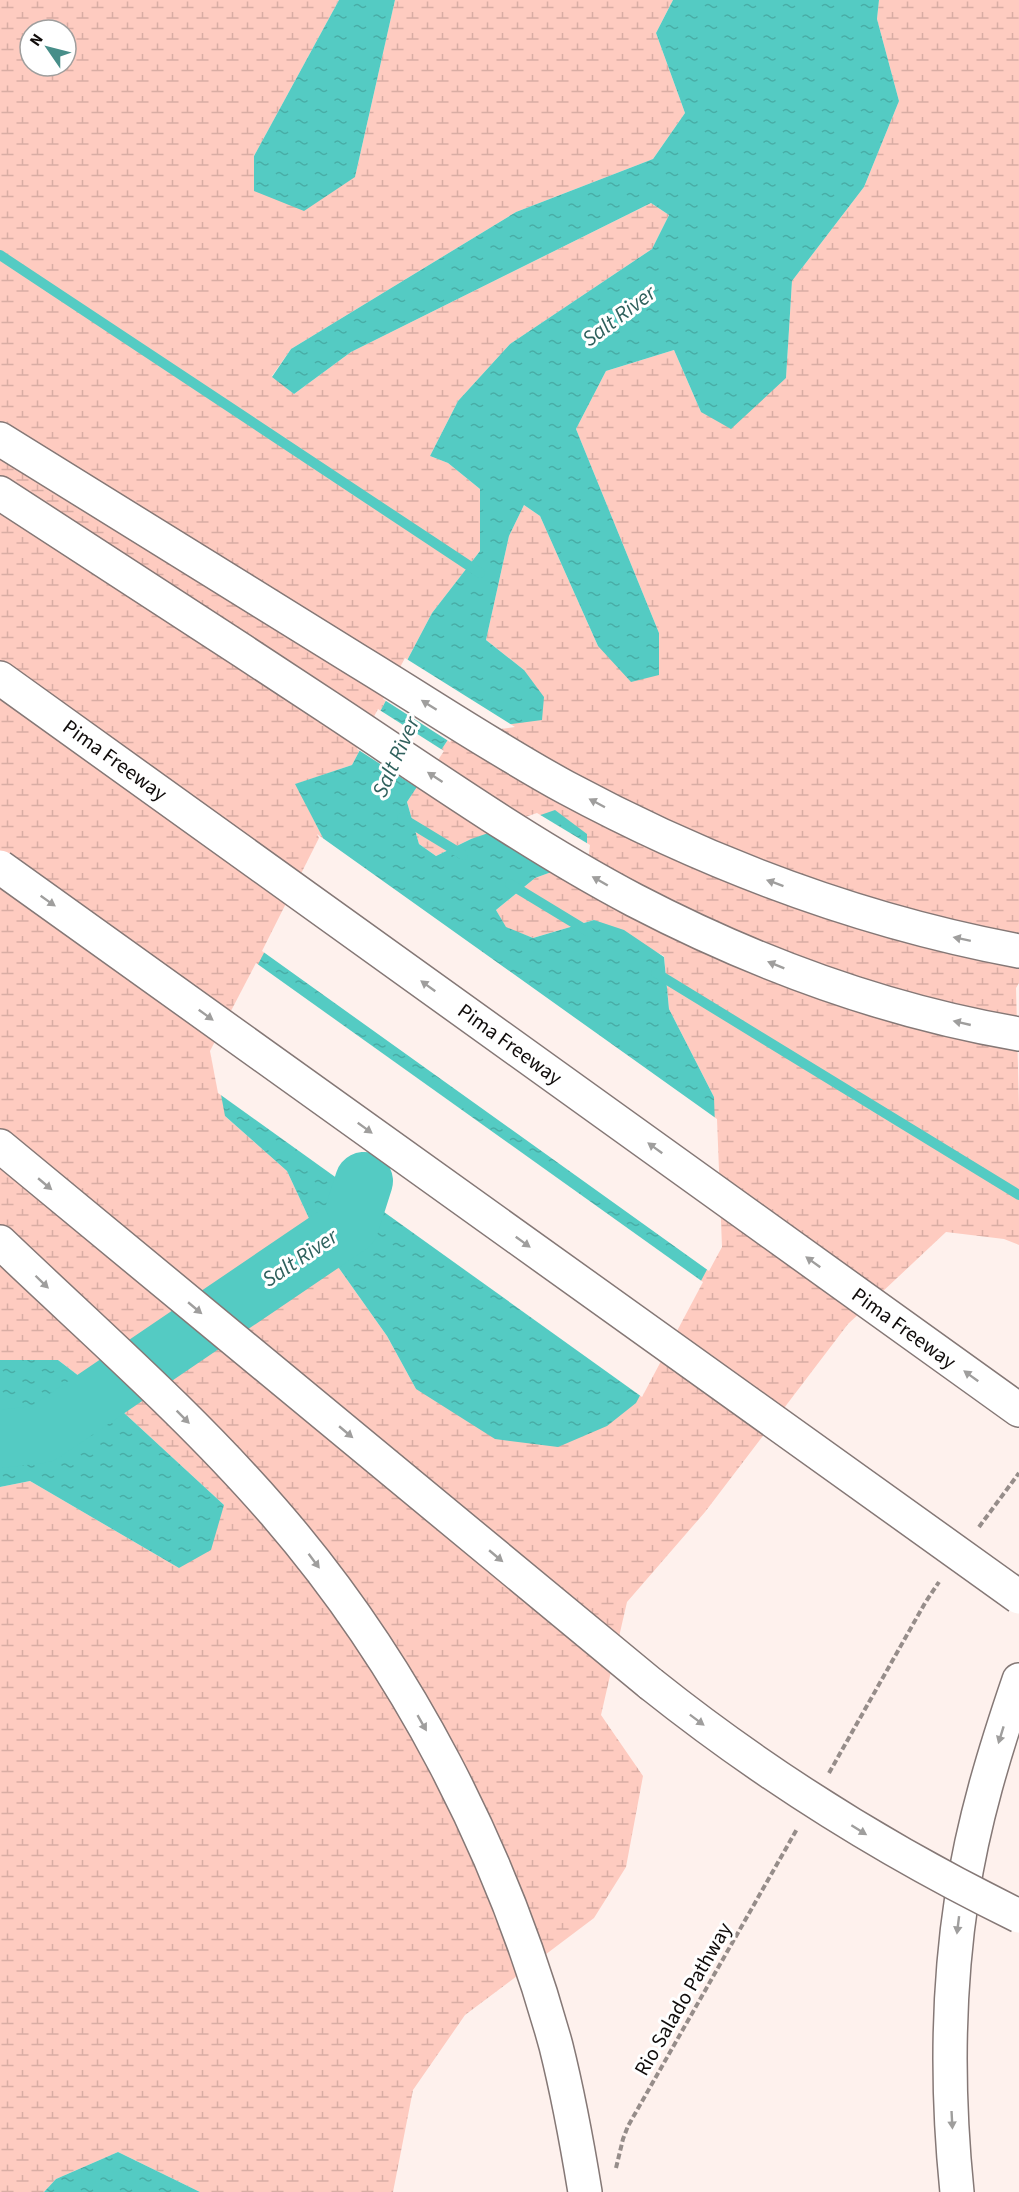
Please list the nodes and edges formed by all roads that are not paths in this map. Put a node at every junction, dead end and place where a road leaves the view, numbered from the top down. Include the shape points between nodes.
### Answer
1 (0, 438) edge
2 (0, 493) edge
3 (0, 678) edge
4 (0, 867) edge
5 (1019, 951) edge
6 (1019, 1034) edge
7 (0, 1146) edge
8 (0, 1242) edge
9 (1019, 1410) edge
10 (1019, 1597) edge
11 (1019, 1680) edge
12 (1019, 1916) edge
13 (585, 2192) edge
14 (957, 2192) edge

5 -> 1 highway via 821,900 714,860 612,812 512,756
6 -> 2 highway via 925,1014 800,975 633,899 482,808
9 -> 3 highway, Pima Freeway
4 -> 10 highway, bridge
7 -> 12 highway, bridge via 688,1714 868,1835
8 -> 13 highway via 207,1441 273,1511 341,1596 403,1690 479,1835 522,1941 556,2047
11 -> 14 highway via 980,1807 956,1939 950,2072

